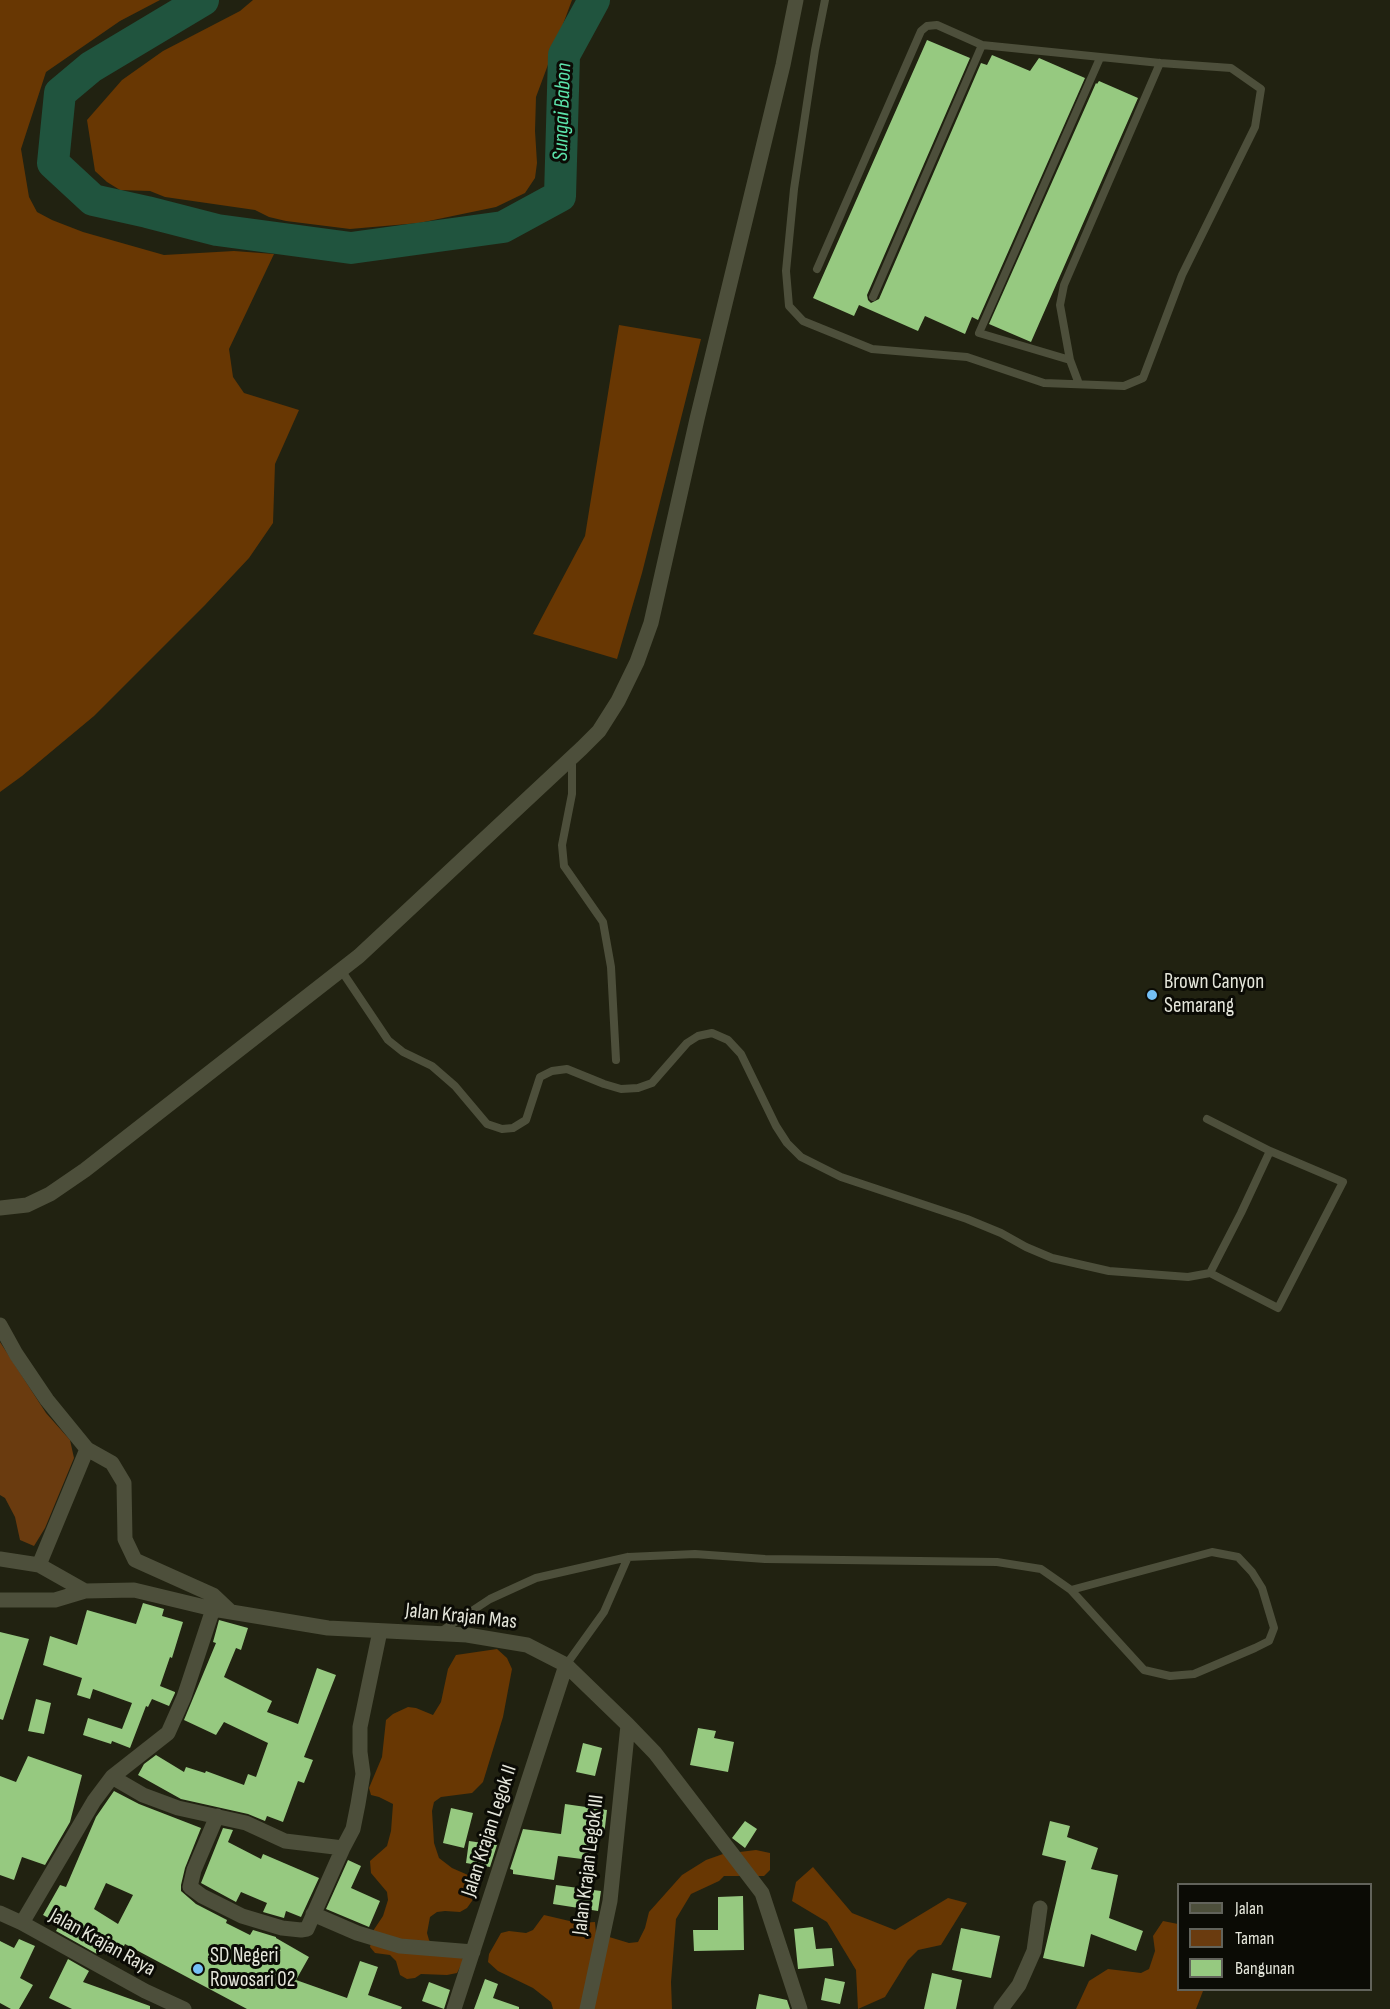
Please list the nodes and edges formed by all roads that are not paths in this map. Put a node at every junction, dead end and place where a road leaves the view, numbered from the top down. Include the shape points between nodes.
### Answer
1 (796, 0) edge
2 (825, 0) edge
3 (982, 45) junction
4 (1100, 57) junction
5 (1160, 63) junction
6 (817, 269) dead end
7 (873, 297) dead end
8 (1070, 360) junction
9 (1079, 384) junction
10 (572, 756) junction
11 (341, 970) junction
12 (616, 1060) dead end
13 (1207, 1119) dead end
14 (1270, 1151) junction
15 (0, 1211) edge
16 (1210, 1273) junction
17 (0, 1324) edge
18 (87, 1449) junction
19 (628, 1557) junction
20 (0, 1559) edge
21 (39, 1565) junction
22 (1071, 1590) junction
23 (85, 1591) junction
24 (0, 1600) edge
25 (213, 1609) junction
26 (231, 1611) junction
27 (380, 1630) junction
28 (436, 1634) junction
29 (566, 1665) junction
30 (628, 1725) junction
31 (112, 1777) junction
32 (217, 1816) junction
33 (343, 1848) junction
34 (1040, 1908) dead end
35 (0, 1913) edge
36 (313, 1914) junction
37 (22, 1923) junction
38 (473, 1952) junction
39 (184, 2009) edge
40 (454, 2009) edge
41 (587, 2009) edge
42 (800, 2009) edge
43 (1001, 2009) edge

1 - 10 street via 651,623 618,701 598,731
2 - 9 lane via 794,189 786,272 789,306 803,321 872,349 967,357 1044,383
3 - 4 lane
3 - 6 lane via 937,25 921,31
3 - 7 lane
4 - 5 lane
4 - 8 lane via 979,333
5 - 8 lane via 1064,285 1060,305
5 - 9 lane via 1231,68 1261,89 1255,127 1182,275 1143,378 1124,386
8 - 9 lane
10 - 11 street
10 - 12 lane via 572,794 562,845 564,866 603,922 611,967
11 - 15 street via 85,1170 42,1198
11 - 16 lane via 388,1040 432,1066 487,1124 513,1128 526,1120 540,1077 552,1071 567,1069 621,1089 638,1088 652,1083 687,1043 712,1033 728,1040 741,1054 787,1143 822,1170 968,1219 1052,1258 1139,1274
13 - 14 lane
14 - 16 lane
14 - 16 lane via 1343,1182 1278,1308
17 - 18 street via 47,1400
18 - 21 street
18 - 26 street via 112,1463 124,1483 125,1539 135,1560 213,1595
19 - 22 lane via 695,1554 765,1559 997,1562 1041,1569
19 - 28 lane via 537,1578 490,1599
19 - 29 lane via 604,1612
20 - 21 street
21 - 23 street
22 - 22 lane via 1212,1552 1238,1557 1252,1572 1262,1588 1274,1628 1269,1641 1255,1648 1194,1674 1170,1676 1144,1670
23 - 24 street, Jalan Krajan Mas via 55,1600
23 - 25 street, Jalan Krajan Mas via 134,1590
25 - 26 street, Jalan Krajan Mas
25 - 31 street via 168,1733
26 - 27 street, Jalan Krajan Mas via 328,1628
27 - 28 street, Jalan Krajan Mas
27 - 33 street via 360,1727 363,1774 358,1804 353,1829
28 - 29 street, Jalan Krajan Mas via 527,1645
29 - 30 street, Jalan Krajan Mas
29 - 38 street, Jalan Krajan Legok II
30 - 41 street, Jalan Krajan Legok III via 610,1901
30 - 42 street, Jalan Krajan Mas via 655,1754 762,1893
31 - 32 street via 142,1795
31 - 37 street
32 - 33 street via 246,1823 285,1841
32 - 36 street via 194,1870 192,1889 242,1916 282,1928 307,1929
33 - 36 street
34 - 43 street via 1034,1951 1019,1985
35 - 37 street, Jalan Krajan Raya
36 - 38 street via 400,1946
37 - 39 street, Jalan Krajan Raya
38 - 40 street, Jalan Krajan Legok II

